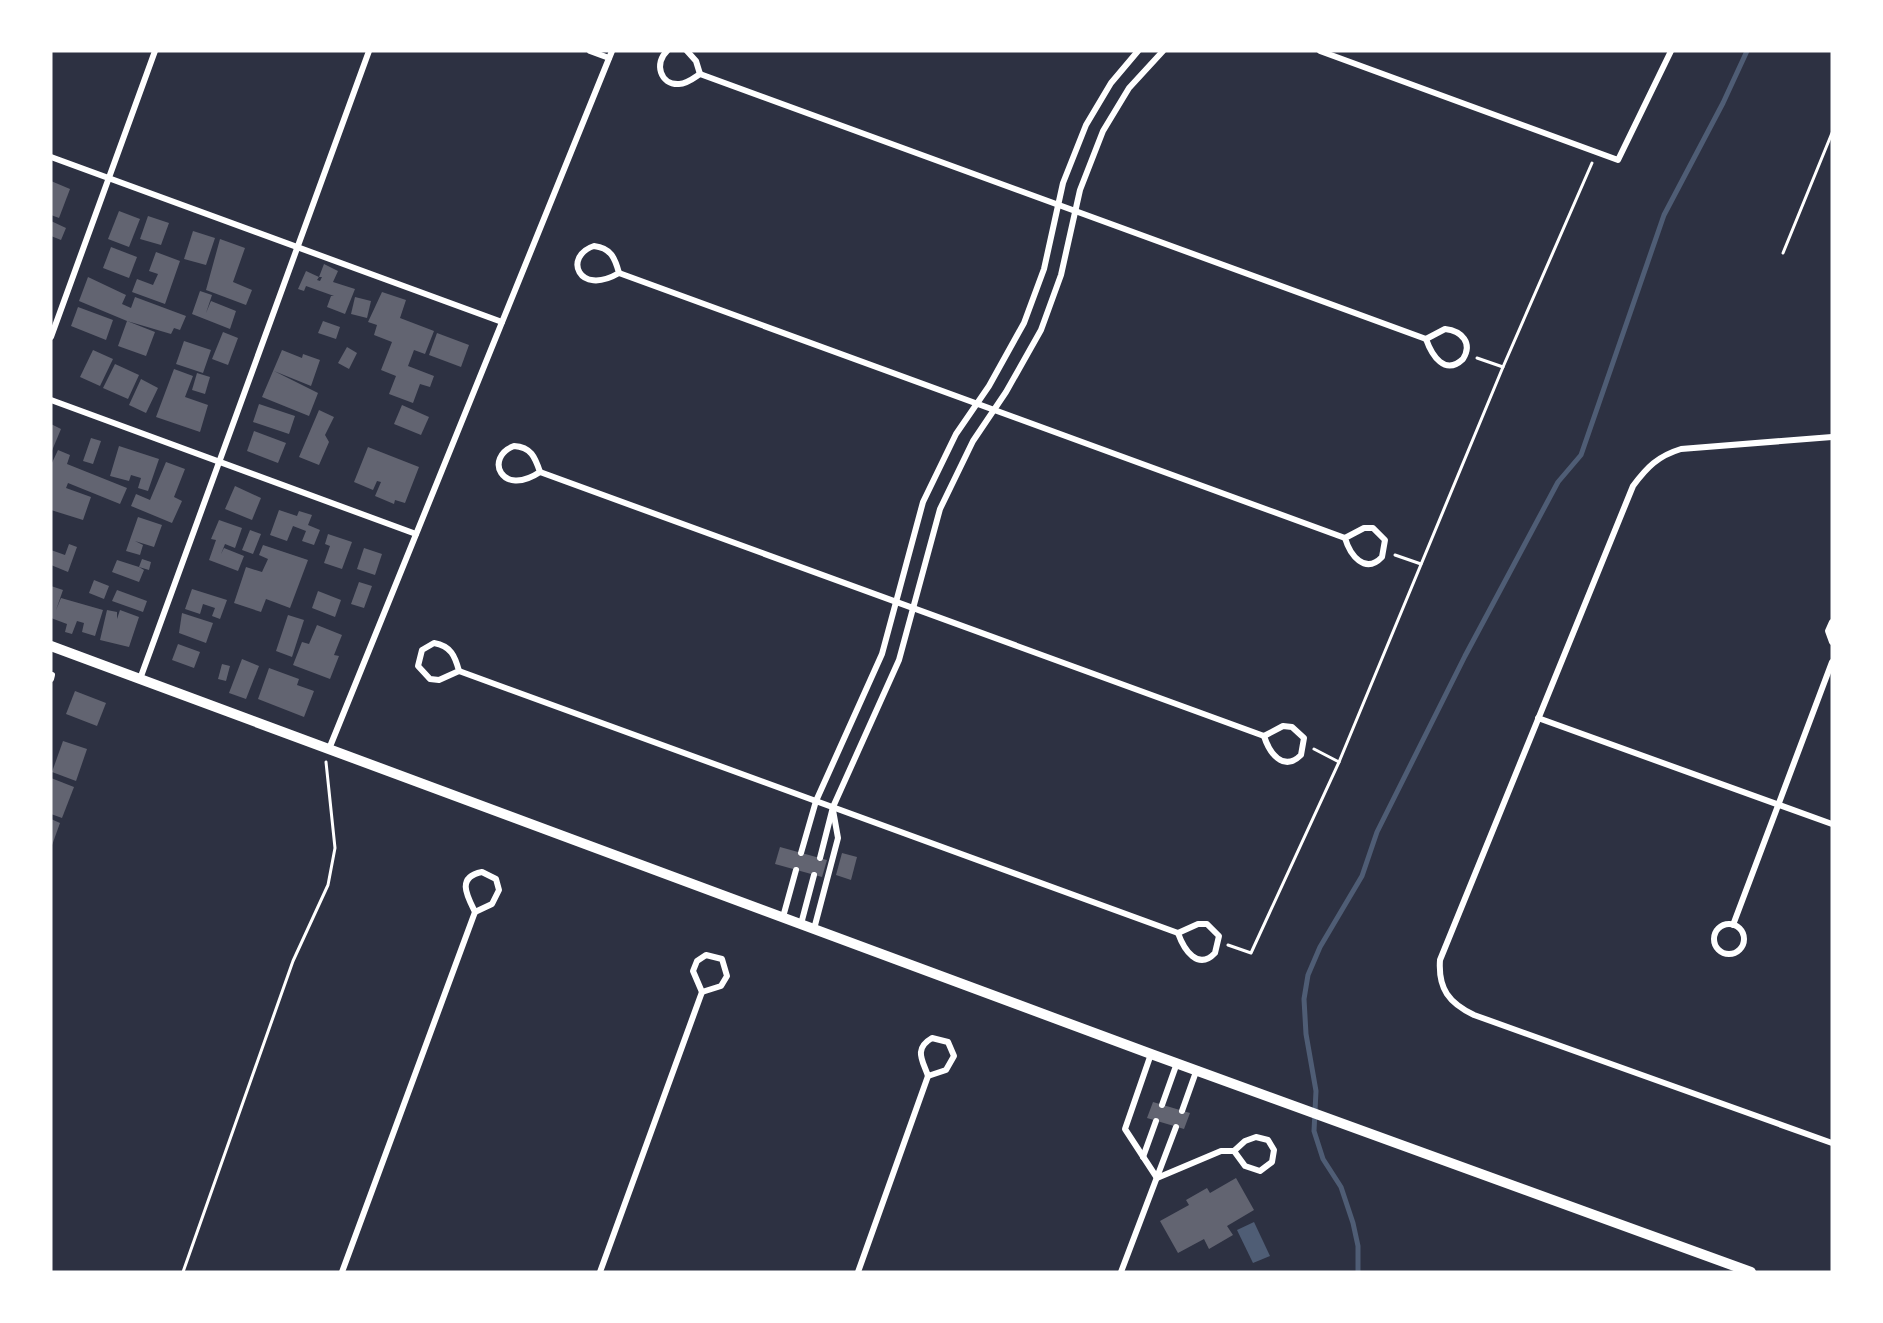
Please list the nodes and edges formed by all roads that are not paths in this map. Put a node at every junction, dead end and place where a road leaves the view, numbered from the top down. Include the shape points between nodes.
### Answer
1 (155, 51) edge
2 (369, 51) edge
3 (590, 51) edge
4 (612, 51) edge
5 (667, 51) edge
6 (687, 51) edge
7 (1138, 51) edge
8 (1163, 51) edge
9 (1320, 51) edge
10 (1671, 51) edge
11 (609, 58) junction
12 (700, 74) junction
13 (51, 157) edge
14 (109, 178) junction
15 (1058, 205) junction
16 (1075, 211) junction
17 (297, 247) junction
18 (619, 273) junction
19 (502, 322) junction
20 (51, 337) edge
21 (1426, 339) junction
22 (51, 400) edge
23 (977, 404) junction
24 (994, 410) junction
25 (1832, 437) edge
26 (219, 462) junction
27 (540, 472) junction
28 (416, 534) junction
29 (1345, 538) junction
30 (896, 602) junction
31 (913, 608) junction
32 (1832, 622) edge
33 (1832, 642) edge
34 (51, 646) edge
35 (1832, 662) edge
36 (459, 671) junction
37 (140, 679) junction
38 (1538, 718) junction
39 (1264, 736) junction
40 (329, 750) junction
41 (816, 801) junction
42 (1779, 805) junction
43 (833, 807) junction
44 (1832, 824) edge
45 (801, 853) dead end
46 (820, 858) dead end
47 (796, 870) dead end
48 (814, 875) dead end
49 (475, 912) junction
50 (783, 917) junction
51 (801, 924) junction
52 (1733, 925) junction
53 (814, 929) junction
54 (1179, 933) junction
55 (702, 992) junction
56 (1151, 1054) junction
57 (1177, 1063) junction
58 (1197, 1070) junction
59 (928, 1076) junction
60 (1162, 1105) dead end
61 (1182, 1111) dead end
62 (1156, 1121) dead end
63 (1176, 1127) dead end
64 (1832, 1143) edge
65 (1234, 1151) junction
66 (1143, 1157) junction
67 (1157, 1178) junction
68 (344, 1271) edge
69 (600, 1272) edge
70 (858, 1272) edge
71 (1121, 1272) edge
72 (1751, 1272) edge

1 - 14 street
2 - 17 street
3 - 11 street
4 - 11 street
5 - 12 street via 659,66 664,78 681,84
6 - 12 street
7 - 15 street via 1111,83 1086,125
8 - 16 street via 1129,88 1103,131
9 - 10 street via 1618,160
11 - 19 street
12 - 15 street
13 - 14 street
14 - 17 street
14 - 20 street
15 - 16 street
15 - 23 street via 1035,297 1010,351
16 - 21 street
16 - 24 street via 1060,275 1041,330
17 - 19 street
17 - 26 street
18 - 18 street via 611,253 603,247 587,248 579,257 578,269 590,281 599,282
18 - 23 street
19 - 28 street
21 - 21 street via 1435,359 1443,365 1459,363 1466,354 1463,335 1455,330
22 - 26 street
23 - 24 street
23 - 30 street via 956,434 924,502
24 - 29 street
24 - 31 street via 973,441 940,509
25 - 38 street via 1681,449 1663,454 1647,467 1634,486
26 - 28 street
26 - 37 street
27 - 27 street via 531,452 523,447 507,449 500,458 499,470 511,481 521,482
27 - 30 street
28 - 40 street
29 - 29 street via 1354,558 1362,563 1378,561 1385,552 1385,540 1373,528 1364,528
30 - 31 street
30 - 41 street via 882,654
31 - 39 street
31 - 43 street via 899,660
32 - 33 street via 1828,631
34 - 37 street
35 - 42 street
36 - 36 street via 455,658 443,645 427,646 419,655 418,666 430,679 439,680
36 - 41 street
37 - 40 street
38 - 42 street
38 - 64 street via 1440,960 1443,991 1452,1003 1474,1015
39 - 39 street via 1272,756 1280,761 1297,759 1304,750 1300,732 1292,726 1283,726
40 - 50 street
41 - 43 street
41 - 45 street
42 - 44 street
42 - 52 street
43 - 46 street
43 - 53 street via 838,838
43 - 54 street
47 - 50 street
48 - 51 street
49 - 49 street via 492,904 498,895 496,879 488,873 476,873 465,887
49 - 68 street
50 - 51 street
51 - 53 street
52 - 52 street via 1716,931 1715,945 1721,952 1730,954 1742,945 1743,936
53 - 56 street
54 - 54 street via 1187,953 1195,959 1212,957 1220,942 1215,929 1207,924
55 - 55 street via 721,986 728,976 726,964 717,956 706,955 694,965 694,976
55 - 69 street
56 - 57 street
56 - 66 street via 1125,1129
57 - 58 street
57 - 60 street
58 - 61 street
58 - 72 street
59 - 59 street via 946,1070 953,1062 954,1051 944,1039 932,1038 922,1046 920,1057
59 - 70 street
62 - 66 street
63 - 67 street
65 - 65 street via 1254,1171 1269,1166 1274,1156 1268,1140 1256,1137
65 - 67 street via 1221,1151
66 - 67 street
67 - 71 street

